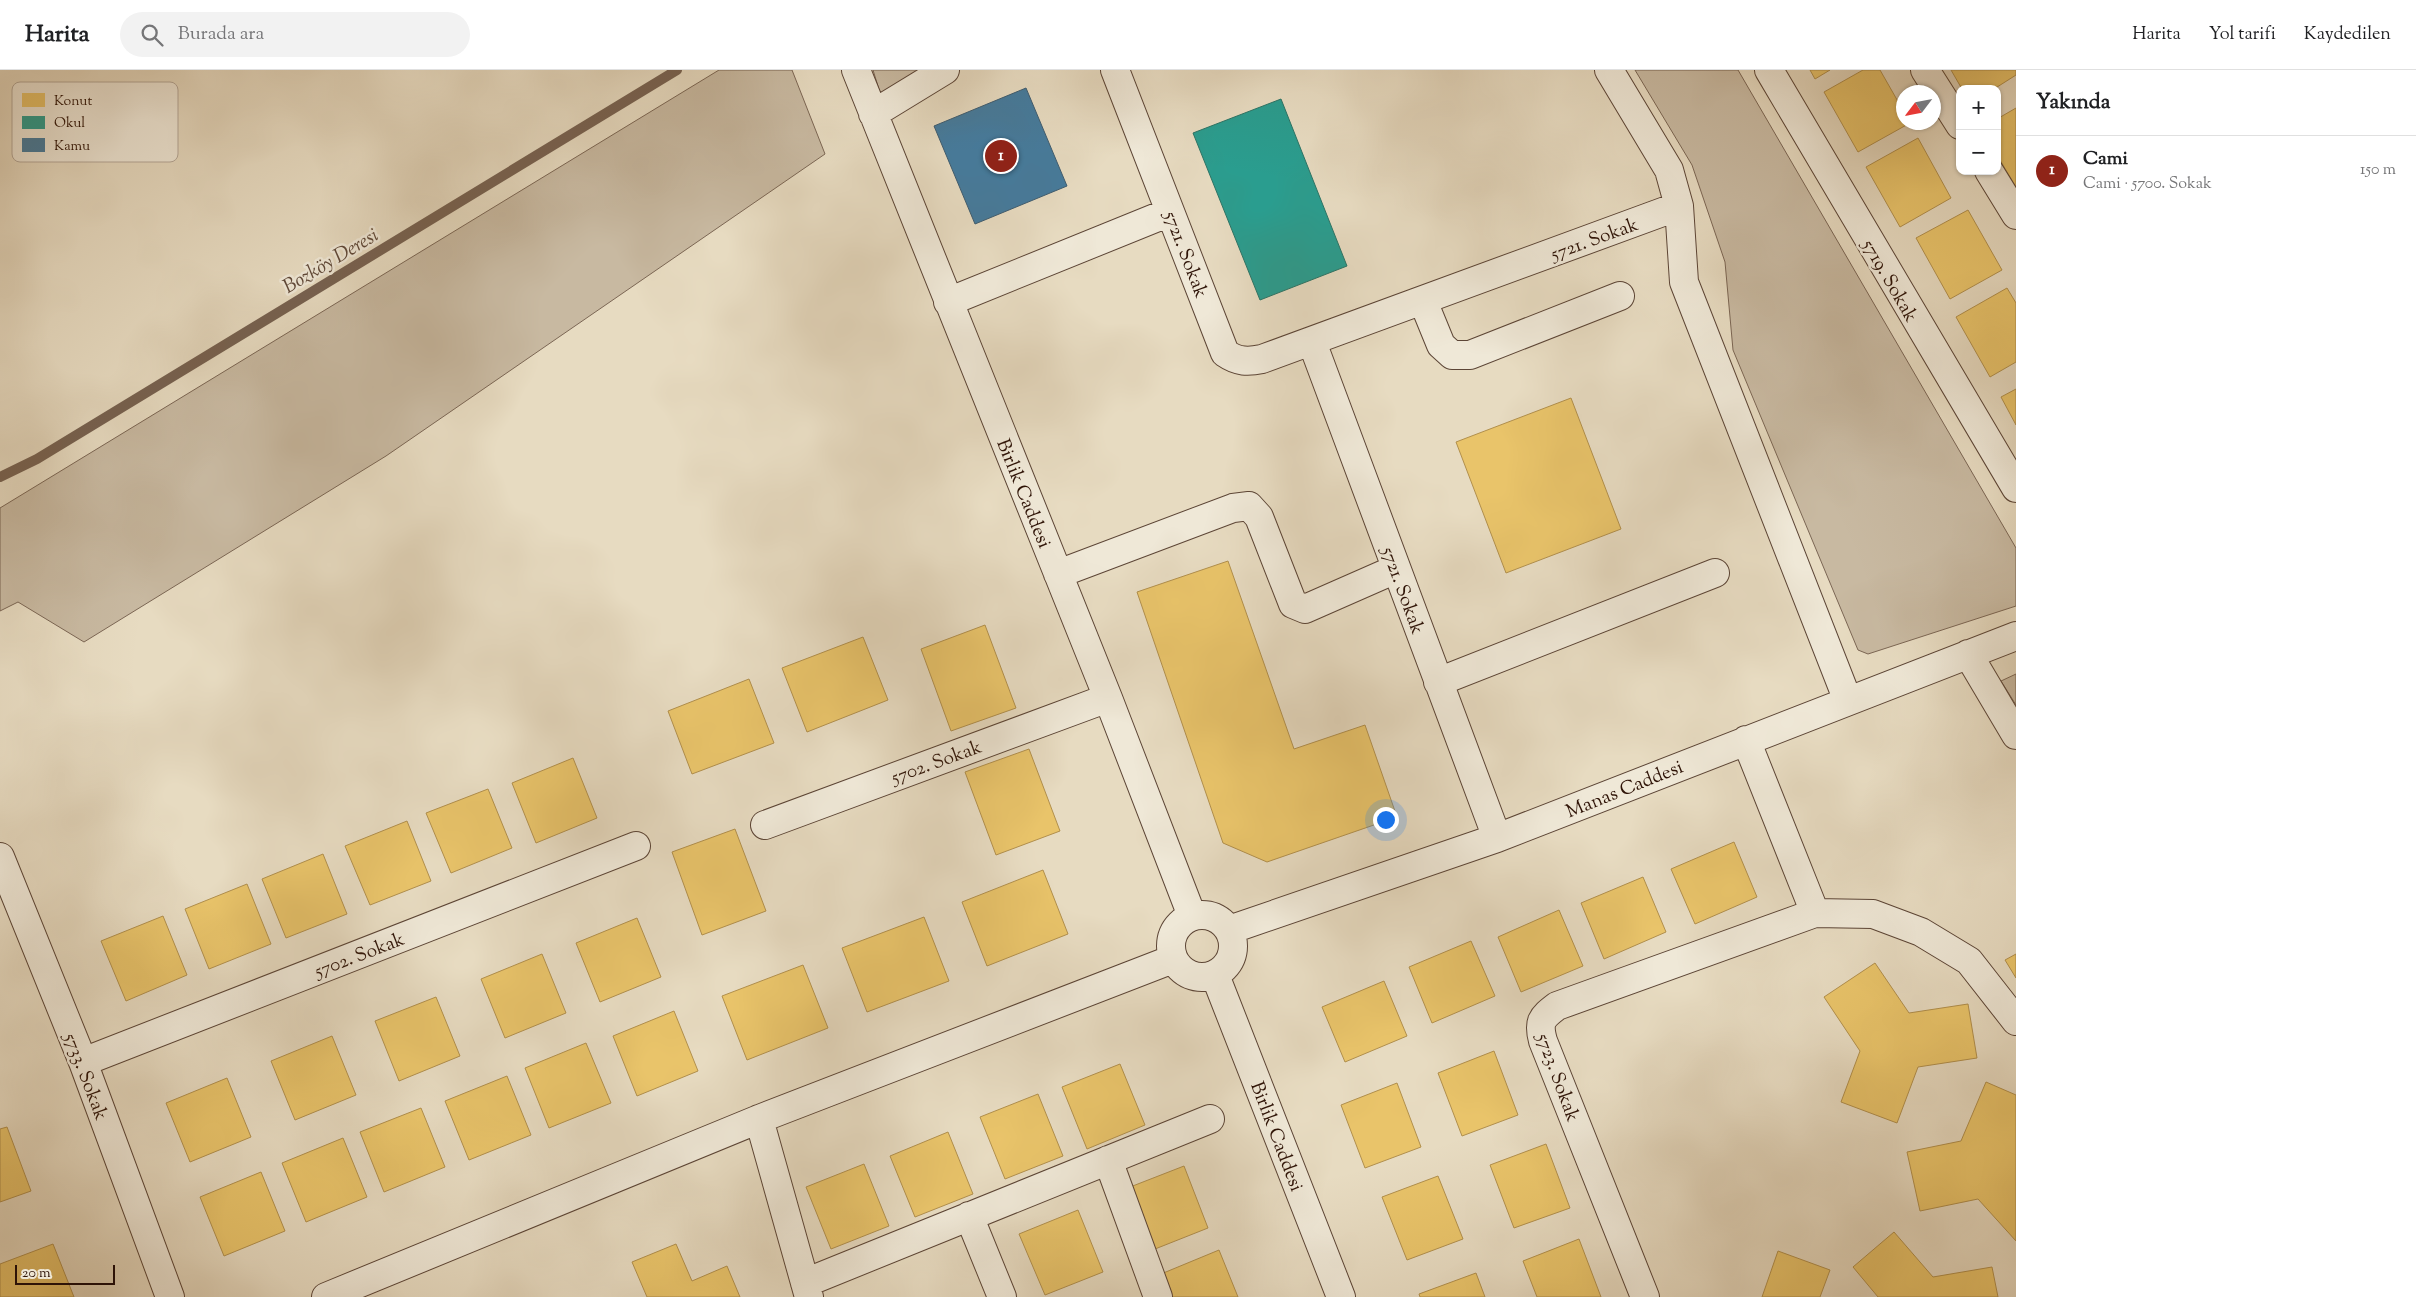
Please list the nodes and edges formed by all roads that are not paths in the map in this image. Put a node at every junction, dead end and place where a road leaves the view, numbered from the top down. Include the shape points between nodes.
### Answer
1 (856, 70) edge
2 (945, 70) edge
3 (1115, 70) edge
4 (1609, 70) edge
5 (1769, 70) edge
6 (1926, 70) edge
7 (873, 114) junction
8 (1956, 119) edge
9 (1991, 175) edge
10 (1679, 206) junction
11 (1170, 212) junction
12 (2016, 215) edge
13 (1620, 296) dead end
14 (1423, 301) junction
15 (948, 302) junction
16 (1312, 342) junction
17 (2016, 488) edge
18 (1396, 569) junction
19 (1715, 573) dead end
20 (1058, 574) junction
21 (2016, 636) edge
22 (1968, 654) junction
23 (1438, 682) junction
24 (1108, 698) junction
25 (1848, 701) junction
26 (2016, 735) edge
27 (1746, 740) junction
28 (765, 825) dead end
29 (1497, 838) junction
30 (636, 846) dead end
31 (0, 857) edge
32 (1815, 913) junction
33 (1192, 916) junction
34 (1229, 930) junction
35 (1172, 959) junction
36 (1215, 975) junction
37 (2016, 1020) edge
38 (83, 1062) junction
39 (759, 1119) junction
40 (1210, 1119) dead end
41 (1108, 1160) junction
42 (969, 1216) junction
43 (807, 1290) edge
44 (170, 1297) edge
45 (326, 1297) edge
46 (1002, 1297) edge
47 (1158, 1297) edge
48 (1341, 1297) edge
49 (1645, 1297) edge

1 - 7 street, Birlik Caddesi
2 - 7 street
3 - 11 street, 5721. Sokak
4 - 10 street via 1669,170
5 - 17 street, 5719. Sokak
6 - 8 street
7 - 15 street, Birlik Caddesi
9 - 12 street
10 - 14 street, 5721. Sokak
10 - 25 street via 1684,282
11 - 15 street
11 - 16 street, 5721. Sokak via 1225,353 1247,362
13 - 14 street via 1470,354 1452,355 1441,345
14 - 16 street, 5721. Sokak
15 - 20 street, Birlik Caddesi
16 - 18 street, 5721. Sokak
18 - 20 street via 1305,610 1293,604 1259,517 1249,506 1233,508
18 - 23 street, 5721. Sokak
19 - 23 street
20 - 24 street, Birlik Caddesi
21 - 22 street, Manas Caddesi
22 - 25 street, Manas Caddesi
22 - 26 street
23 - 29 street, 5721. Sokak
24 - 28 street, 5702. Sokak
24 - 33 street, Birlik Caddesi
25 - 27 street, Manas Caddesi
27 - 29 street, Manas Caddesi
27 - 32 street
29 - 34 street, Manas Caddesi
30 - 38 street, 5702. Sokak
31 - 38 street, 5733. Sokak
32 - 37 street, 5723. Sokak via 1873,914 1921,932 1969,961
32 - 49 street, 5723. Sokak via 1572,1000 1544,1016 1539,1028 1543,1042
33 - 34 street via 1213,916
33 - 35 street via 1175,930 1171,944
34 - 36 street via 1233,952 1230,962
35 - 36 street via 1186,974 1195,977
35 - 39 street
36 - 48 street, Birlik Caddesi
38 - 44 street, 5733. Sokak
39 - 43 street
39 - 45 street
40 - 41 street
41 - 42 street
41 - 47 street
42 - 43 street
42 - 46 street

